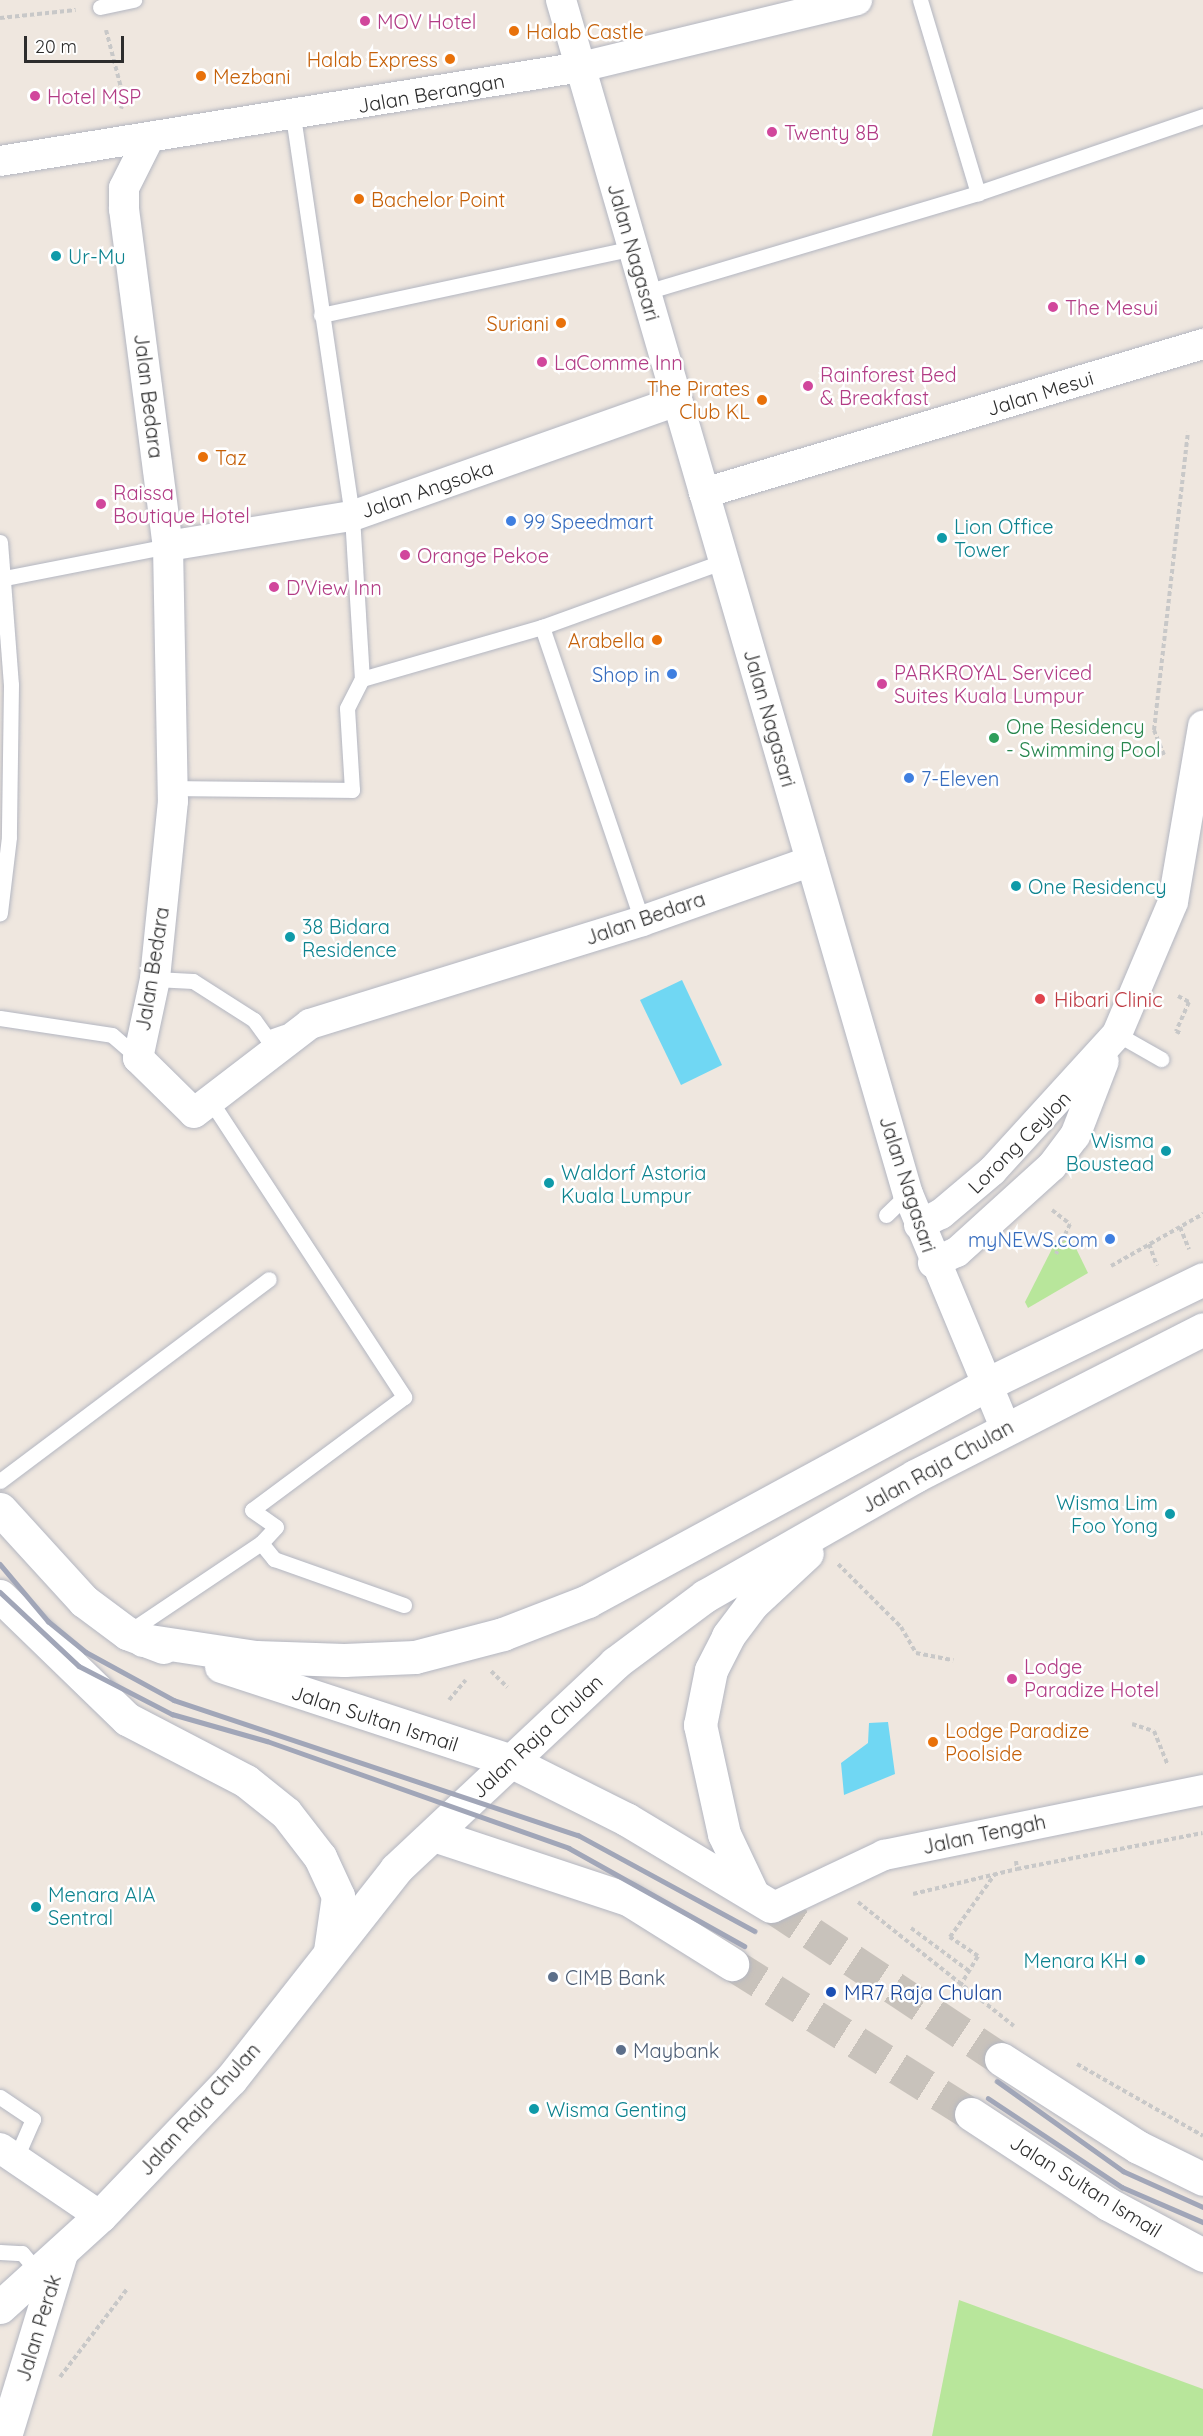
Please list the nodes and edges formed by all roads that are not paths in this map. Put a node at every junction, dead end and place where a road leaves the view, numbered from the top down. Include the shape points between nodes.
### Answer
1 (134, 0) edge
2 (561, 0) edge
3 (857, 0) edge
4 (920, 0) edge
5 (100, 8) road end
6 (581, 67) junction
7 (293, 116) junction
8 (1203, 116) edge
9 (149, 138) junction
10 (0, 161) edge
11 (978, 193) junction
12 (634, 248) junction
13 (646, 292) junction
14 (321, 315) junction
15 (1203, 344) edge
16 (677, 401) junction
17 (704, 493) junction
18 (352, 516) junction
19 (0, 542) edge
20 (168, 546) junction
21 (724, 561) junction
22 (2, 579) edge
23 (542, 627) junction
24 (362, 679) junction
25 (1203, 726) edge
26 (1201, 768) edge
27 (173, 788) junction
28 (811, 861) junction
29 (0, 913) edge
30 (642, 921) junction
31 (155, 980) junction
32 (0, 1018) edge
33 (310, 1024) junction
34 (1113, 1041) junction
35 (138, 1058) junction
36 (1161, 1059) dead end
37 (210, 1100) junction
38 (908, 1194) junction
39 (886, 1215) dead end
40 (920, 1225) junction
41 (933, 1263) junction
42 (269, 1279) dead end
43 (1203, 1279) edge
44 (1203, 1329) edge
45 (985, 1385) junction
46 (1005, 1427) junction
47 (0, 1481) edge
48 (869, 1503) junction
49 (0, 1509) edge
50 (261, 1543) junction
51 (0, 1596) edge
52 (404, 1605) dead end
53 (135, 1636) junction
54 (508, 1760) junction
55 (1203, 1790) edge
56 (434, 1835) junction
57 (766, 1902) junction
58 (330, 1954) junction
59 (732, 1965) tunnel mouth
60 (1002, 2059) tunnel mouth
61 (0, 2097) edge
62 (971, 2114) tunnel mouth
63 (8, 2154) edge
64 (1203, 2179) edge
65 (100, 2216) junction
66 (0, 2252) edge
67 (1203, 2255) edge
68 (50, 2263) junction
69 (0, 2307) edge
70 (5, 2436) edge

1 - 5 lane
2 - 6 street, Jalan Nagasari
3 - 6 street, Jalan Berangan
4 - 11 lane
6 - 7 street, Jalan Berangan
6 - 12 street, Jalan Nagasari
7 - 9 street, Jalan Berangan
7 - 14 lane
8 - 11 lane
9 - 10 street, Jalan Berangan
9 - 20 street, Jalan Bedara via 127,178 124,209
11 - 13 lane
12 - 13 street, Jalan Nagasari
12 - 14 lane
13 - 16 street, Jalan Nagasari
14 - 18 lane
15 - 17 street, Jalan Mesui
16 - 17 street, Jalan Nagasari
16 - 18 street, Jalan Angsoka
17 - 21 street, Jalan Nagasari
18 - 20 street, Jalan Angsoka
18 - 24 lane
19 - 22 lane
20 - 22 lane
20 - 27 street, Jalan Bedara
21 - 23 lane
21 - 28 street, Jalan Nagasari
22 - 29 lane via 11,708 9,837
23 - 24 lane
23 - 30 lane
24 - 27 lane via 347,708 352,790
25 - 26 street, Lorong Ceylon
26 - 34 street, Lorong Ceylon via 1173,902
27 - 31 street, Jalan Bedara
28 - 30 street, Jalan Bedara
28 - 38 street, Jalan Nagasari
30 - 33 street, Jalan Bedara
31 - 33 lane via 193,981 254,1020 267,1038
31 - 35 street, Jalan Bedara
32 - 35 lane via 112,1035
33 - 37 street, Jalan Bedara
34 - 36 lane
34 - 40 street, Lorong Ceylon via 972,1191
34 - 41 street, Lorong Ceylon via 1075,1136 1028,1190 957,1252
35 - 37 street, Jalan Bedara via 194,1113
37 - 50 lane via 404,1397 252,1510 276,1527
38 - 39 lane
38 - 40 street, Jalan Nagasari
40 - 41 street, Jalan Nagasari
41 - 45 street, Jalan Nagasari
42 - 47 lane
43 - 45 main road
44 - 46 main road, Jalan Raja Chulan
45 - 46 street, Jalan Nagasari
45 - 53 main road via 588,1601 475,1643 415,1657 344,1660 256,1657
46 - 48 main road, Jalan Raja Chulan
48 - 54 main road, Jalan Raja Chulan via 705,1596 615,1663
48 - 57 main road via 751,1605 711,1670 700,1725 724,1834
49 - 53 main road, Jalan Sultan Ismail via 84,1601
50 - 52 lane via 274,1559
50 - 53 lane
51 - 58 main road via 127,1719 246,1781 286,1813 320,1857 338,1896
53 - 54 main road, Jalan Sultan Ismail
54 - 56 main road, Jalan Raja Chulan
54 - 57 main road, Jalan Sultan Ismail via 627,1819
55 - 57 street, Jalan Tengah via 884,1855
56 - 58 main road, Jalan Raja Chulan via 396,1869
56 - 59 main road via 628,1899
58 - 65 main road, Jalan Raja Chulan via 231,2079
60 - 64 main road via 1137,2147
61 - 63 lane via 33,2119
62 - 67 main road, Jalan Sultan Ismail via 1108,2204
63 - 65 street
65 - 68 main road, Jalan Raja Chulan
66 - 68 lane via 22,2253
68 - 69 main road, Jalan Raja Chulan
68 - 70 main road, Jalan Perak

